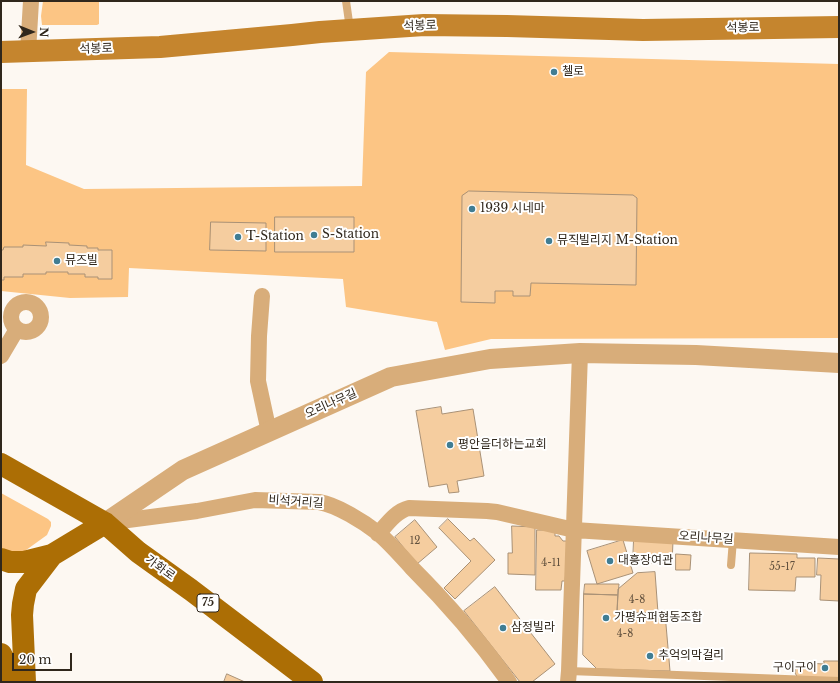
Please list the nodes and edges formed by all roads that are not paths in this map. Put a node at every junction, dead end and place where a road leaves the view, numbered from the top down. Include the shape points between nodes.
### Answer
1 (31, 1) edge
2 (346, 1) edge
3 (839, 27) edge
4 (350, 30) junction
5 (1, 52) edge
6 (28, 52) junction
7 (262, 296) dead end
8 (18, 329) dead end
9 (580, 353) junction
10 (1, 356) edge
11 (839, 363) edge
12 (269, 432) junction
13 (1, 464) edge
14 (105, 523) junction
15 (574, 530) junction
16 (378, 534) junction
17 (732, 540) junction
18 (839, 547) edge
19 (52, 555) junction
20 (1, 559) edge
21 (731, 565) dead end
22 (2, 657) edge
23 (569, 677) edge
24 (839, 681) edge
25 (14, 682) edge
26 (25, 682) edge
27 (312, 682) edge
28 (509, 682) edge

1 - 6 street
2 - 4 lane
3 - 4 main road, 석봉로 via 643,30 424,26
4 - 6 main road, 석봉로 via 160,47
5 - 6 main road, 석봉로
7 - 12 street via 258,381
8 - 10 street
9 - 11 street, 오리나무길 via 696,355
9 - 12 street, 오리나무길 via 490,359 391,377
9 - 15 street
12 - 14 street, 오리나무길 via 183,470
13 - 14 main road, 가화로 / 75
14 - 16 street, 비석거리길 via 197,511 255,500 319,502 351,515
14 - 19 main road
14 - 27 main road, 가화로 / 75 via 138,552
15 - 16 street, 오리나무길 via 498,512 409,508 396,514
15 - 17 street, 오리나무길
15 - 23 street
16 - 28 street, 비석거리길 via 463,622
17 - 18 street, 오리나무길
17 - 21 lane
19 - 20 main road via 24,562
19 - 26 main road via 26,589 22,615
22 - 25 main road
23 - 24 lane

